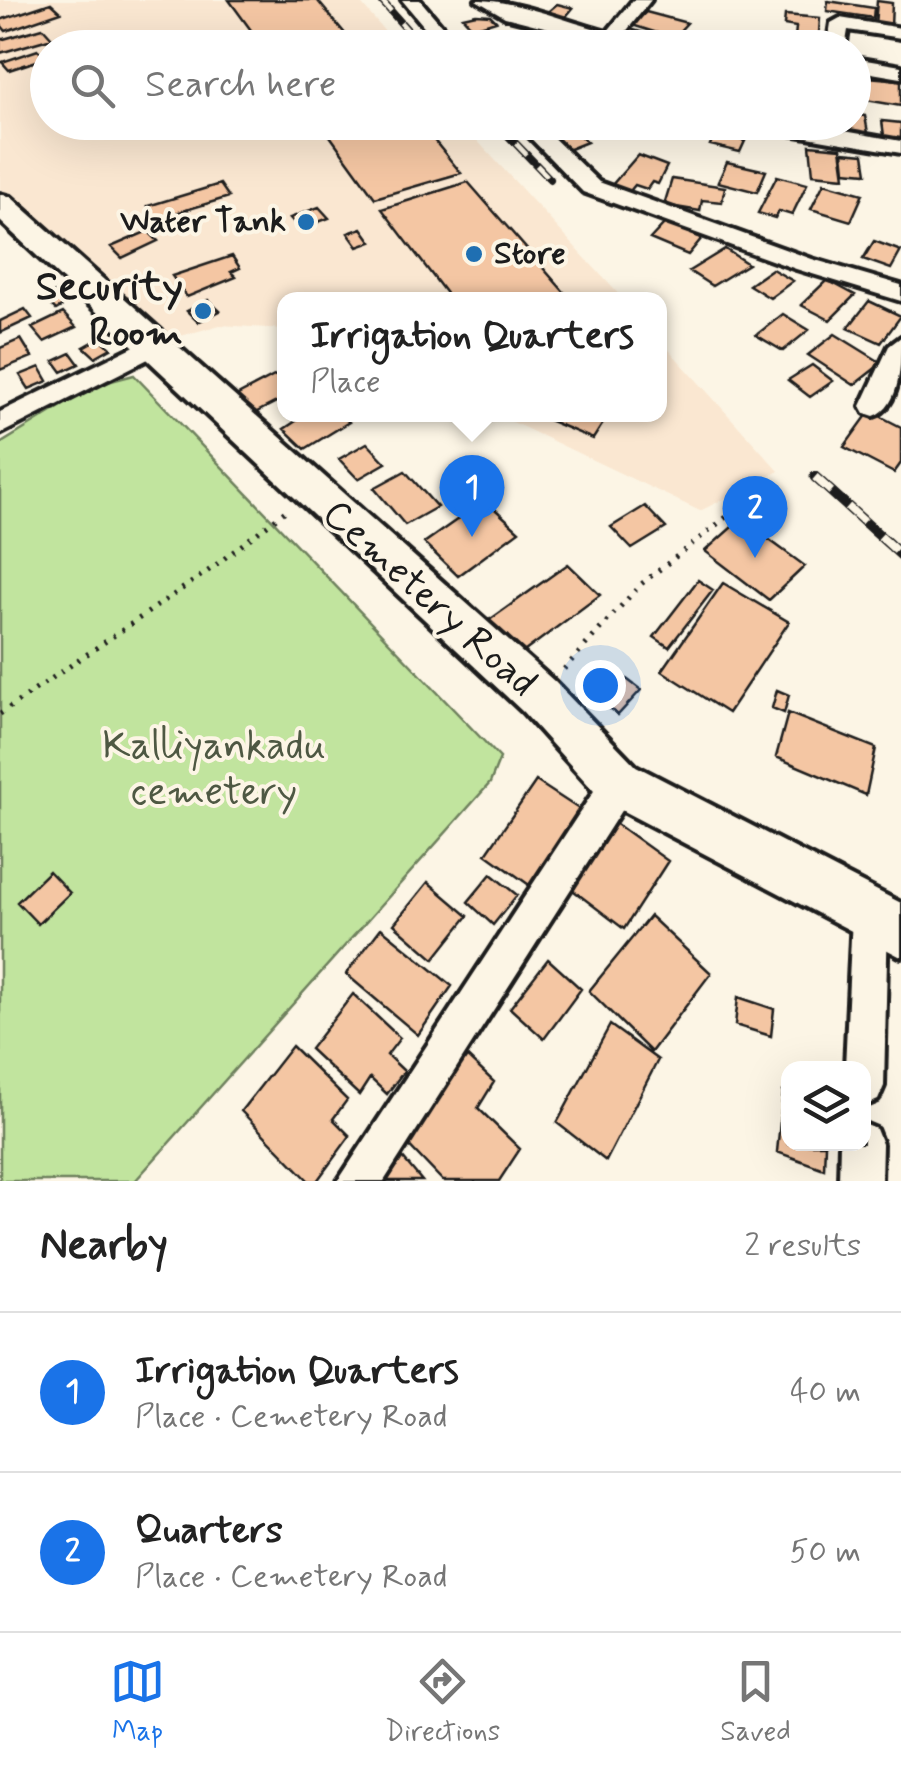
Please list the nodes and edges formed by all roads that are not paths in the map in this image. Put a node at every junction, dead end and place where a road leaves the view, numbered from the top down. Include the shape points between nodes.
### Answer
1 (411, 0) edge
2 (485, 0) edge
3 (642, 0) edge
4 (437, 30) edge
5 (574, 30) edge
6 (619, 30) edge
7 (839, 30) edge
8 (901, 33) edge
9 (871, 67) edge
10 (901, 72) edge
11 (543, 140) edge
12 (860, 140) edge
13 (901, 147) edge
14 (0, 204) edge
15 (37, 241) junction
16 (0, 243) edge
17 (901, 293) edge
18 (153, 346) junction
19 (901, 346) edge
20 (874, 406) dead end
21 (0, 424) edge
22 (619, 782) junction
23 (885, 924) edge
24 (867, 1061) edge
25 (862, 1151) edge
26 (359, 1181) edge
27 (860, 1181) edge

1 - 4 street
2 - 5 street
3 - 6 street
7 - 8 street via 840,24
9 - 10 street
11 - 17 street via 591,187
12 - 13 street
14 - 15 main road, Cemetery Road
15 - 16 main road
15 - 18 main road, Cemetery Road
18 - 21 street
18 - 22 main road, Cemetery Road via 539,697
19 - 20 street
22 - 23 main road, Cemetery Road
22 - 26 street
23 - 24 street
25 - 27 street

